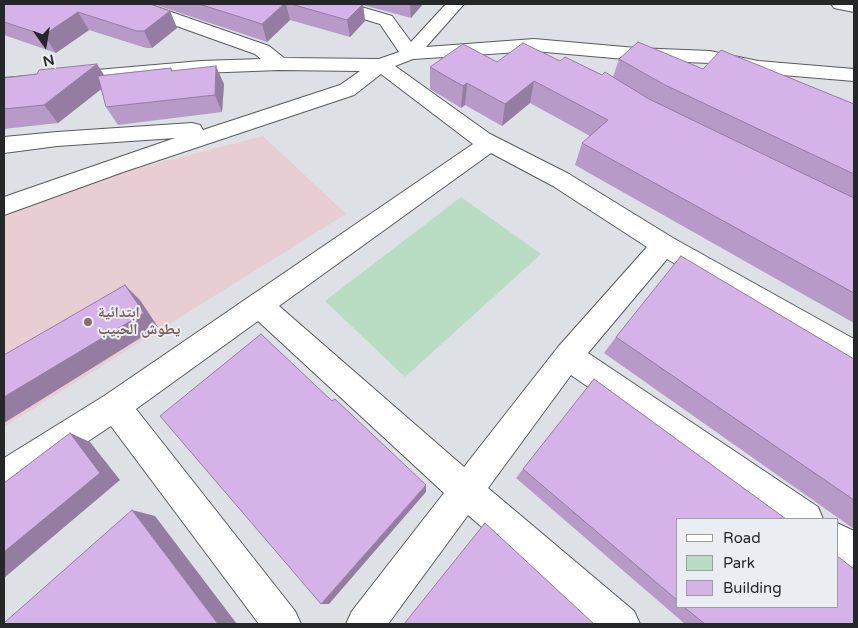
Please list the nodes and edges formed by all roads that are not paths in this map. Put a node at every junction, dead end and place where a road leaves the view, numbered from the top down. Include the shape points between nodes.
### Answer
1 (132, 4) edge
2 (333, 4) edge
3 (455, 4) edge
4 (840, 4) edge
5 (854, 7) edge
6 (534, 45) junction
7 (410, 54) junction
8 (279, 64) junction
9 (381, 65) junction
10 (758, 67) junction
11 (574, 70) edge
12 (854, 75) edge
13 (4, 84) edge
14 (802, 88) edge
15 (230, 128) junction
16 (490, 143) junction
17 (4, 145) edge
18 (4, 206) edge
19 (664, 245) junction
20 (260, 305) junction
21 (854, 354) edge
22 (568, 356) junction
23 (115, 406) junction
24 (4, 477) edge
25 (466, 491) junction
26 (805, 518) edge
27 (838, 541) edge
28 (854, 552) edge
29 (282, 624) edge
30 (366, 624) edge
31 (621, 624) edge

1 - 8 street via 262,50
2 - 7 street via 386,20
3 - 7 street
4 - 5 street
6 - 7 street
6 - 10 street via 710,58
6 - 11 street
7 - 9 street
8 - 9 street
8 - 13 street via 201,67
9 - 15 street via 347,90
9 - 16 street
10 - 12 street
10 - 14 street
15 - 17 street
15 - 18 street
16 - 19 street via 560,180
16 - 20 street
19 - 21 street
19 - 22 street
20 - 23 street
20 - 25 street
22 - 25 street
22 - 26 street
23 - 24 street
23 - 29 street
25 - 30 street
25 - 31 street
27 - 28 street

